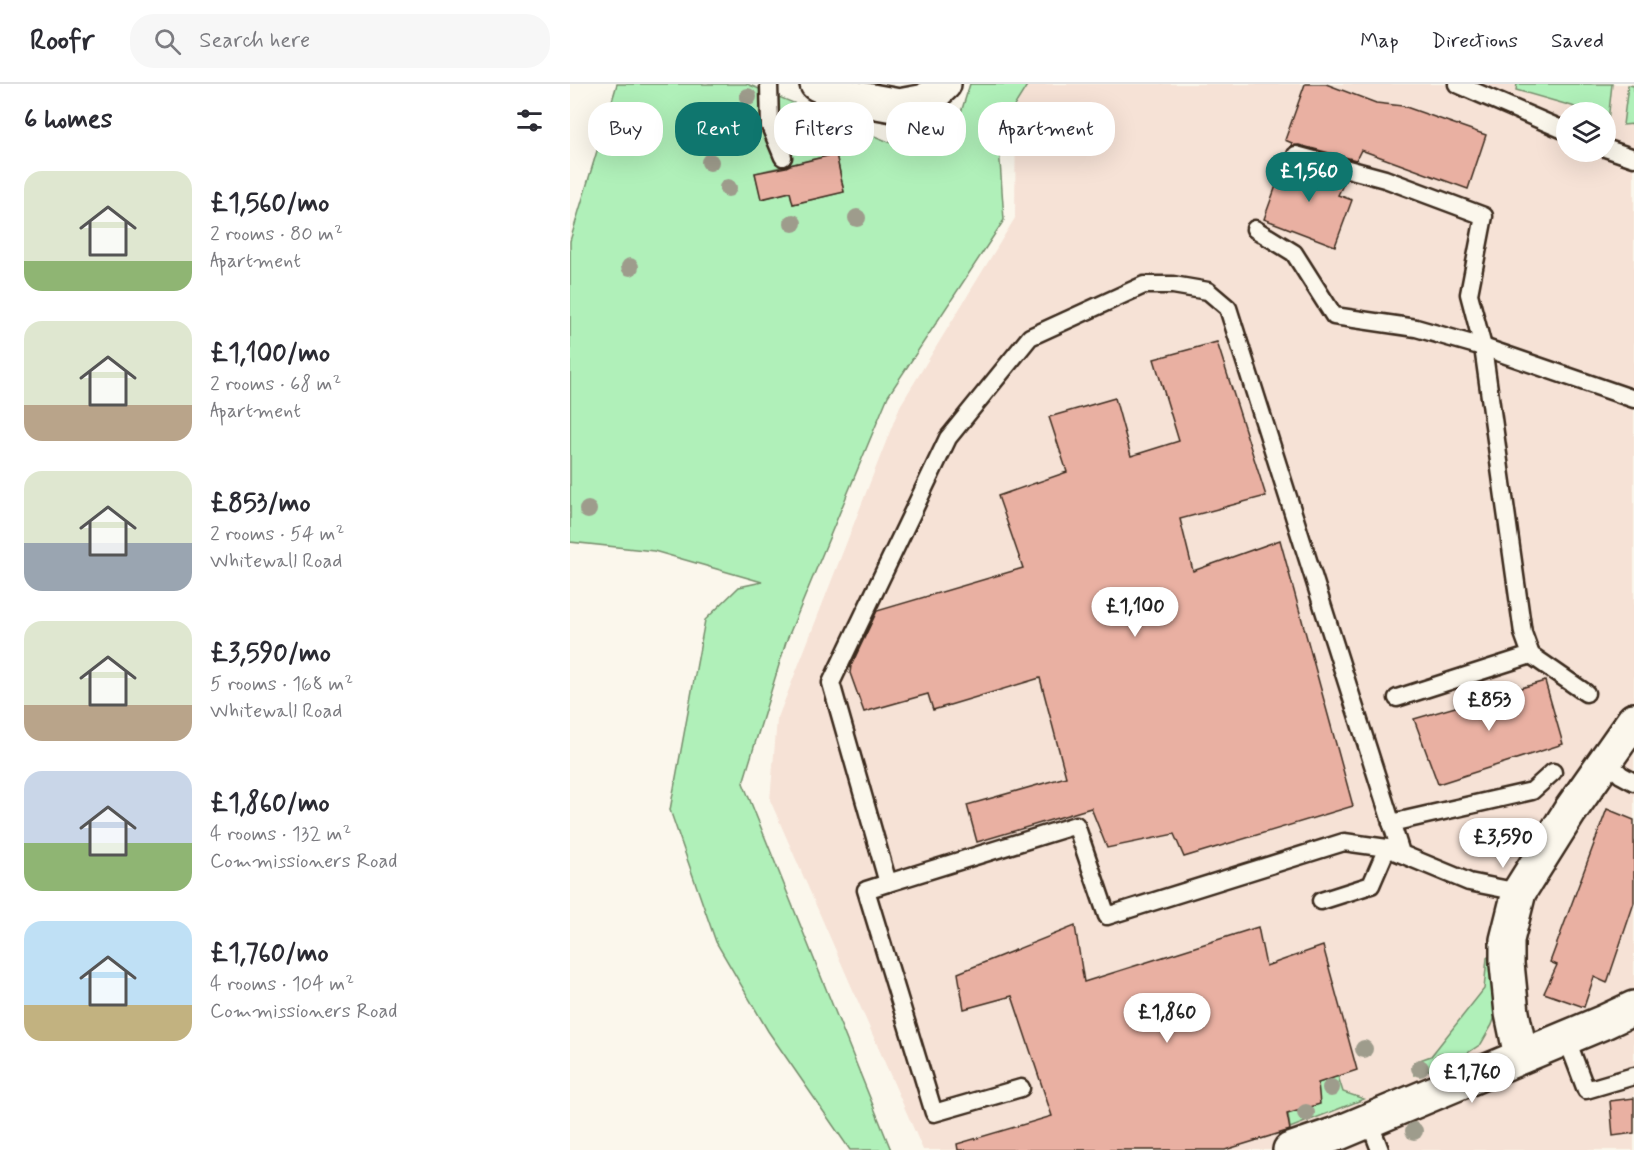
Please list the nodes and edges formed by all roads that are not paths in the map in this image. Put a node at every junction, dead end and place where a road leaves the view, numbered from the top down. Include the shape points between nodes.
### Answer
1 (769, 84) edge
2 (817, 84) edge
3 (944, 84) edge
4 (1457, 84) edge
5 (1556, 127) edge
6 (1616, 152) edge
7 (1296, 155) dead end
8 (783, 157) dead end
9 (1634, 159) edge
10 (1254, 229) dead end
11 (1484, 348) junction
12 (1634, 399) edge
13 (1531, 656) junction
14 (1586, 693) dead end
15 (1397, 698) dead end
16 (1634, 720) edge
17 (1606, 760) junction
18 (1553, 772) dead end
19 (1634, 782) edge
20 (1391, 823) junction
21 (1394, 850) junction
22 (888, 883) junction
23 (1519, 892) junction
24 (1321, 901) dead end
25 (1634, 1008) edge
26 (1566, 1037) junction
27 (1521, 1056) junction
28 (1634, 1076) edge
29 (1021, 1088) dead end
30 (1375, 1135) edge
31 (1290, 1150) edge

1 - 8 lane via 770,126
2 - 3 street via 844,96 899,106 926,101
4 - 5 lane
6 - 9 lane
7 - 11 lane via 1385,179 1484,216 1469,294
10 - 11 lane via 1294,253 1334,316 1416,327
11 - 12 lane
11 - 13 lane via 1523,633
13 - 14 lane
13 - 15 lane
16 - 17 street
17 - 19 lane
17 - 23 street
18 - 20 lane via 1532,790
20 - 21 lane
20 - 22 lane via 1228,308 1208,291 1144,285 1030,337 948,438 831,683
21 - 22 lane via 1344,842 1107,916 1076,825
21 - 23 lane via 1469,882
21 - 24 lane via 1371,885
22 - 29 lane via 866,890 934,1113
23 - 27 street via 1507,940 1507,964 1512,1019
25 - 26 street
26 - 27 street
26 - 28 lane via 1586,1090
27 - 30 street
30 - 31 street via 1339,1134

